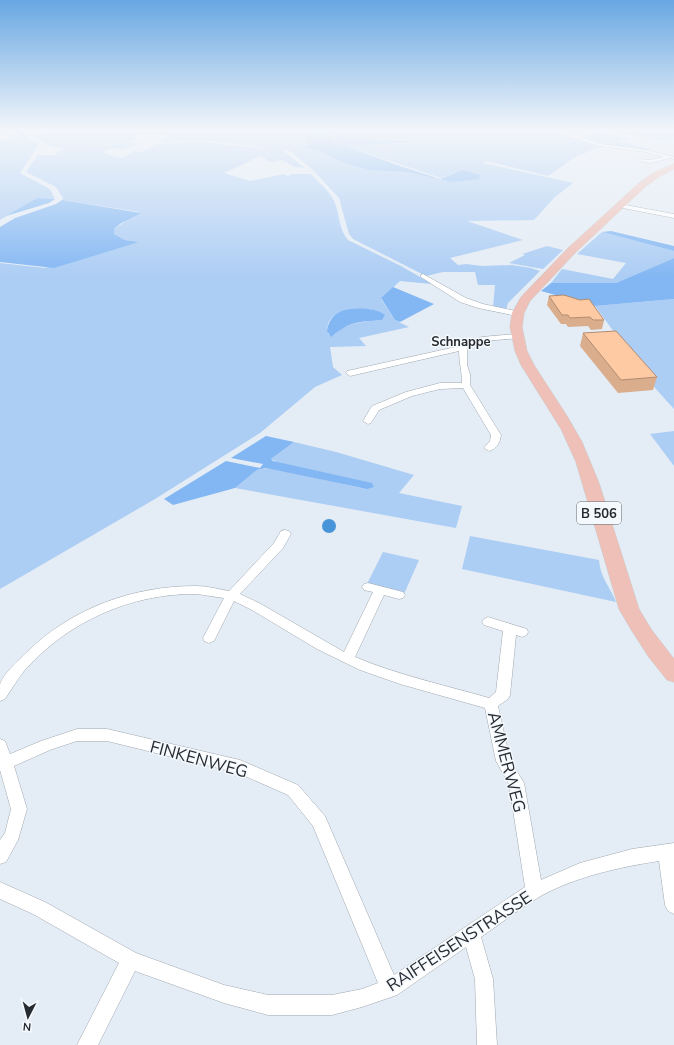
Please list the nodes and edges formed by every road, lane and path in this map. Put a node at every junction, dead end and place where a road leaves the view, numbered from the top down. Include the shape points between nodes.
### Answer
1 (649, 180) edge
2 (620, 206) junction
3 (674, 216) edge
4 (423, 276) dead end
5 (517, 314) junction
6 (517, 336) junction
7 (463, 348) junction
8 (350, 373) dead end
9 (466, 385) junction
10 (368, 422) dead end
11 (489, 448) dead end
12 (286, 534) dead end
13 (399, 595) dead end
14 (231, 596) junction
15 (488, 622) dead end
16 (209, 638) dead end
17 (346, 659) junction
18 (674, 674) edge
19 (0, 695) edge
20 (491, 704) junction
21 (0, 745) edge
22 (6, 762) junction
23 (670, 851) edge
24 (0, 856) edge
25 (0, 890) edge
26 (534, 891) junction
27 (674, 904) edge
28 (471, 934) junction
29 (131, 960) junction
30 (390, 988) junction
31 (86, 1045) edge
32 (487, 1045) edge

1 - 2 main road
2 - 3 street
2 - 5 main road via 571,251 525,299
4 - 5 street via 463,300
5 - 6 main road, B 506
6 - 7 street via 482,339
6 - 18 main road, B 506 via 531,371 575,441 587,472 620,584 636,622
7 - 8 street
7 - 9 street via 462,365 466,374
9 - 10 street via 440,386 409,394 375,408
9 - 11 street via 496,435 495,442
12 - 14 street via 275,550
13 - 17 street via 374,589
14 - 16 street
14 - 17 street, AMMERWEG via 258,608
14 - 19 street, AMMERWEG via 169,590 118,601 58,633 28,657 8,680
15 - 20 street, AMMERWEG via 516,630 503,695
17 - 20 street, AMMERWEG via 381,673
20 - 26 street, AMMERWEG via 504,761 516,783
21 - 22 street
22 - 24 street via 19,809 12,835
22 - 30 street, FINKENWEG via 77,735 107,735 240,767 293,790 319,821
23 - 26 street, RAIFFEISENSTRASSE via 632,857 580,871
23 - 27 street
25 - 29 street, RAIFFEISENSTRASSE via 39,908
26 - 28 street, RAIFFEISENSTRASSE
28 - 30 street, RAIFFEISENSTRASSE
28 - 32 street via 484,979
29 - 30 street, RAIFFEISENSTRASSE via 224,994 268,1006 332,1005
29 - 31 street

